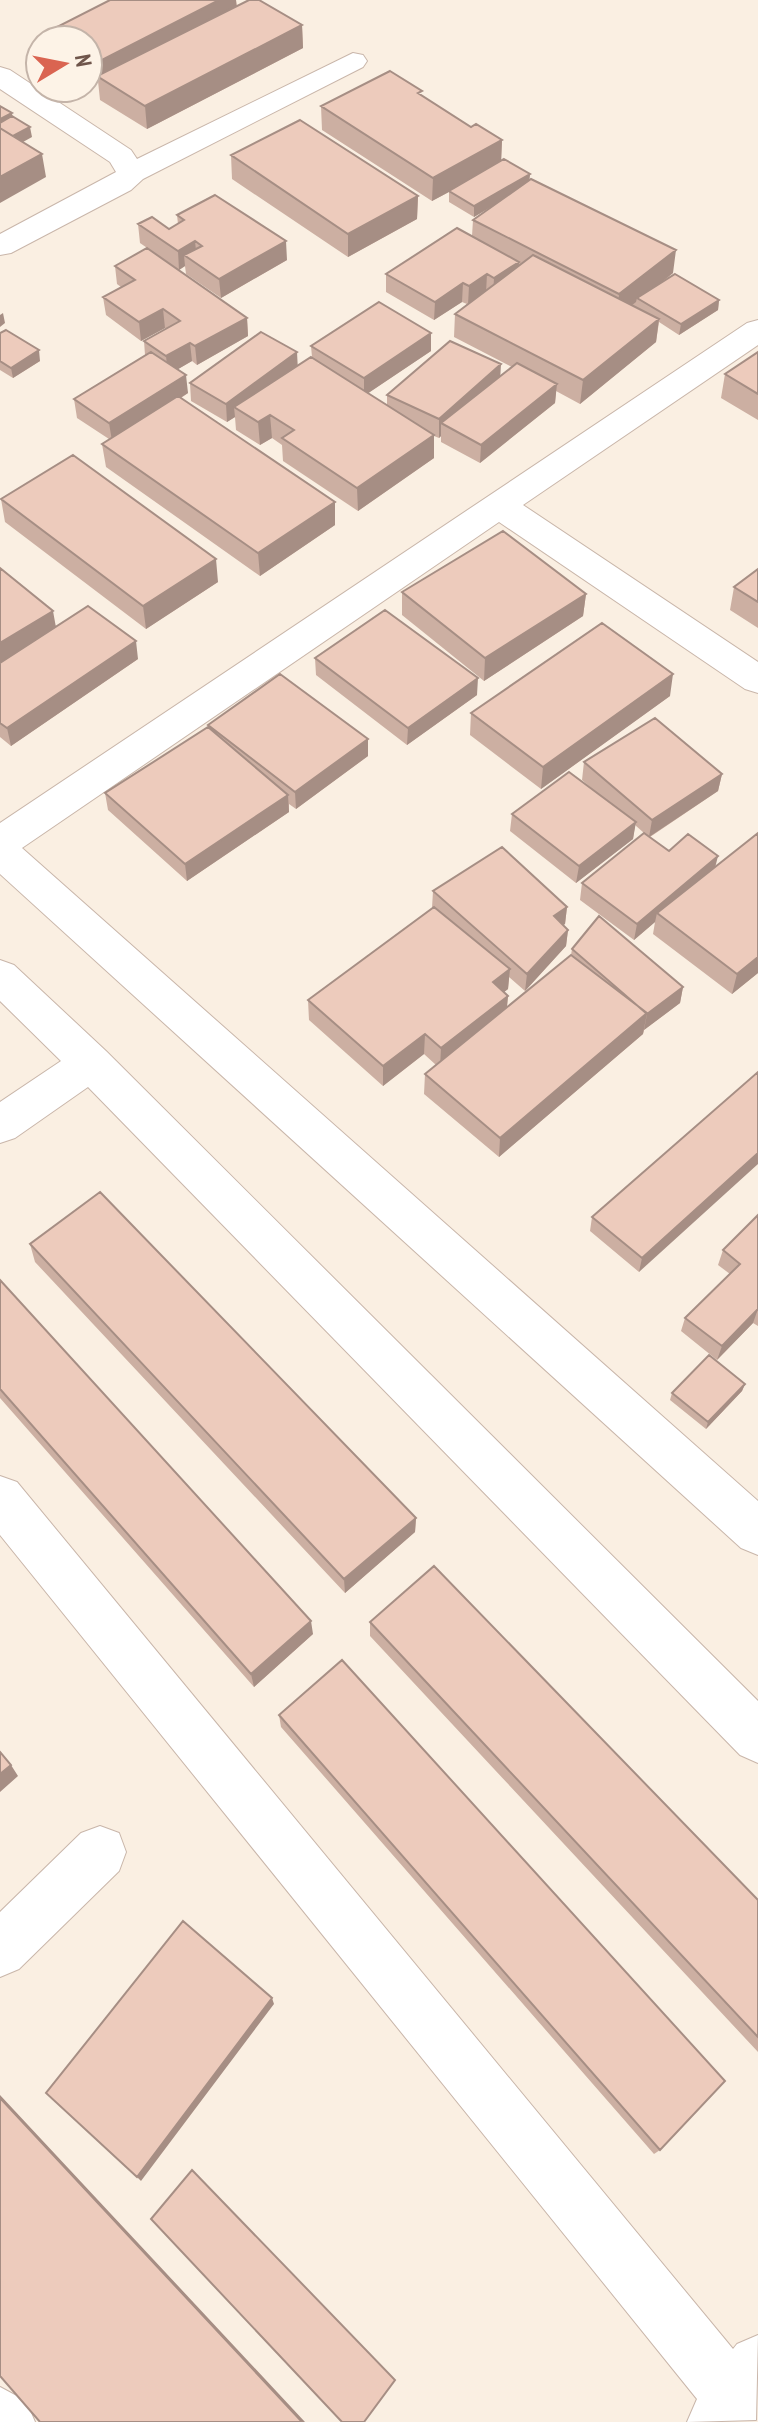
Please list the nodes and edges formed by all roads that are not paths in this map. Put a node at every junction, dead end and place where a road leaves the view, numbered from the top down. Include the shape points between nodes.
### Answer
1 (353, 61) dead end
2 (0, 76) edge
3 (132, 173) junction
4 (0, 246) edge
5 (758, 330) edge
6 (499, 505) junction
7 (758, 680) edge
8 (0, 843) edge
9 (0, 851) edge
10 (0, 976) edge
11 (91, 1063) junction
12 (0, 1125) edge
13 (0, 1498) edge
14 (758, 1532) edge
15 (758, 1737) edge
16 (100, 1852) dead end
17 (0, 1950) edge
18 (737, 2395) edge
19 (0, 2417) edge
20 (5, 2422) edge

1 - 3 street
2 - 3 street via 121,156
3 - 4 street
5 - 6 street
6 - 7 street
6 - 8 street
9 - 14 street
10 - 11 street
11 - 12 street
11 - 15 street
13 - 18 street
16 - 17 street
19 - 20 street

